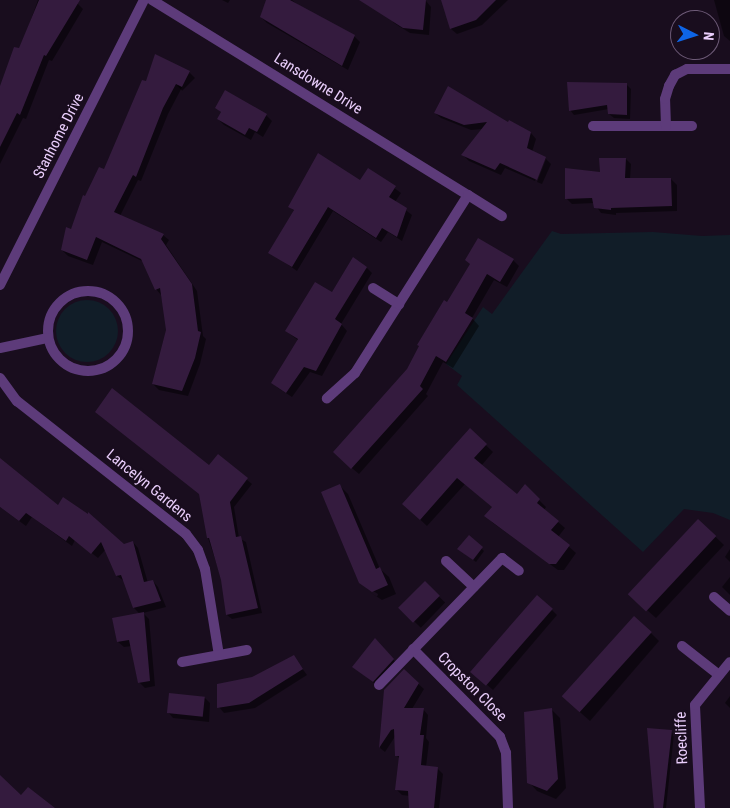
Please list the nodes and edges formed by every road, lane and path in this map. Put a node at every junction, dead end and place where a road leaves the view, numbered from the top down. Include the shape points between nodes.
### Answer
1 (144, 0) edge
2 (152, 0) edge
3 (730, 69) edge
4 (593, 126) dead end
5 (666, 126) junction
6 (692, 126) dead end
7 (468, 195) junction
8 (502, 216) dead end
9 (0, 285) edge
10 (373, 288) dead end
11 (399, 304) junction
12 (48, 338) junction
13 (0, 348) edge
14 (0, 378) edge
15 (328, 398) dead end
16 (446, 560) dead end
17 (519, 571) dead end
18 (474, 587) junction
19 (714, 597) dead end
20 (730, 611) edge
21 (682, 646) dead end
22 (247, 650) dead end
23 (413, 650) junction
24 (219, 655) junction
25 (182, 662) dead end
26 (730, 662) edge
27 (719, 675) junction
28 (379, 684) dead end
29 (508, 808) edge
30 (700, 808) edge

1 - 9 street, Stanhome Drive
2 - 7 street, Lansdowne Drive
3 - 5 street via 695,69 676,75 668,86
4 - 5 street
5 - 6 street
7 - 8 street, Lansdowne Drive
7 - 11 street
10 - 11 street
11 - 15 street via 356,373
12 - 12 street via 60,361 78,370 98,370 120,356 126,344 126,318 109,297 97,292 71,294 52,312
12 - 13 street
14 - 24 street, Lancelyn Gardens via 17,401 186,534 198,550 205,569
16 - 18 street
17 - 18 street via 502,558
18 - 23 street
19 - 20 street
21 - 27 street
22 - 24 street
23 - 28 street
23 - 29 street, Cropston Close via 500,737 506,753
24 - 25 street
26 - 27 street, Roecliffe
27 - 30 street, Roecliffe via 694,705

